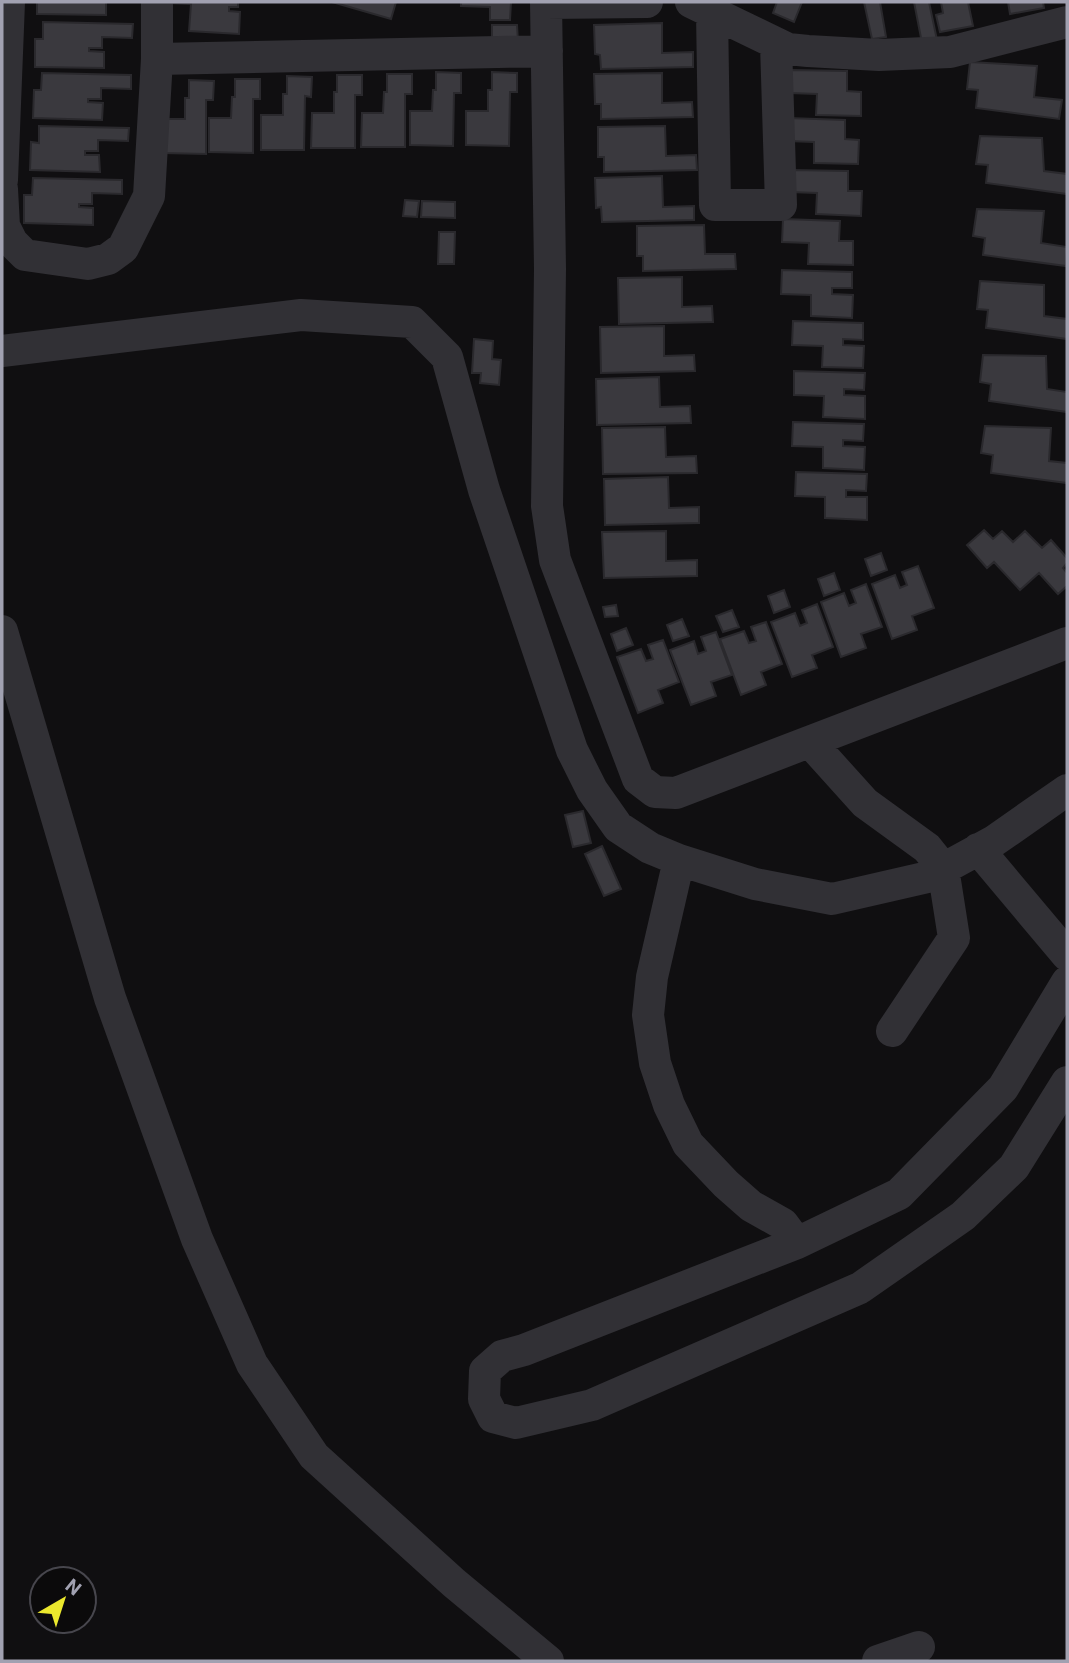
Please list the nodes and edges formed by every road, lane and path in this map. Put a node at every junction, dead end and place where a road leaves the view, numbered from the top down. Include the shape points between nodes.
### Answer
1 (9, 2) edge
2 (158, 2) edge
3 (546, 2) edge
4 (647, 2) edge
5 (701, 7) edge
6 (1067, 22) edge
7 (776, 44) junction
8 (547, 51) junction
9 (156, 59) junction
10 (2, 180) edge
11 (2, 189) edge
12 (2, 351) edge
13 (2, 631) edge
14 (1067, 643) edge
15 (810, 742) junction
16 (1067, 790) edge
17 (978, 849) junction
18 (679, 860) junction
19 (943, 868) junction
20 (1067, 955) edge
21 (1067, 982) edge
22 (891, 1031) dead end
23 (1067, 1082) edge
24 (797, 1243) junction
25 (919, 1647) dead end
26 (548, 1661) edge
27 (878, 1661) edge

1 - 10 street
2 - 9 street
3 - 4 street
3 - 8 street
5 - 7 street
5 - 7 street via 715,205 781,205
6 - 7 street via 950,52 879,55 788,49
8 - 9 street
8 - 15 street via 547,506 555,560 633,766 638,779 655,792 676,793
9 - 11 street via 149,195 123,248 108,259 88,264 25,255 4,226
12 - 18 street via 301,315 412,322 447,357 484,490 572,750 618,827
13 - 26 street via 110,998 197,1239 252,1364 314,1456
14 - 15 street
15 - 19 street via 865,803 927,848
16 - 17 street
17 - 19 street
17 - 20 street
18 - 19 street via 755,884 832,899 928,877
18 - 24 street via 652,977 648,1015 655,1063 688,1144 751,1206 783,1224
19 - 22 street via 954,938
21 - 24 street via 1003,1088 899,1195
23 - 24 street via 1014,1167 962,1216 860,1287 592,1405 516,1423 493,1418 484,1399 485,1371 502,1356
25 - 27 street

